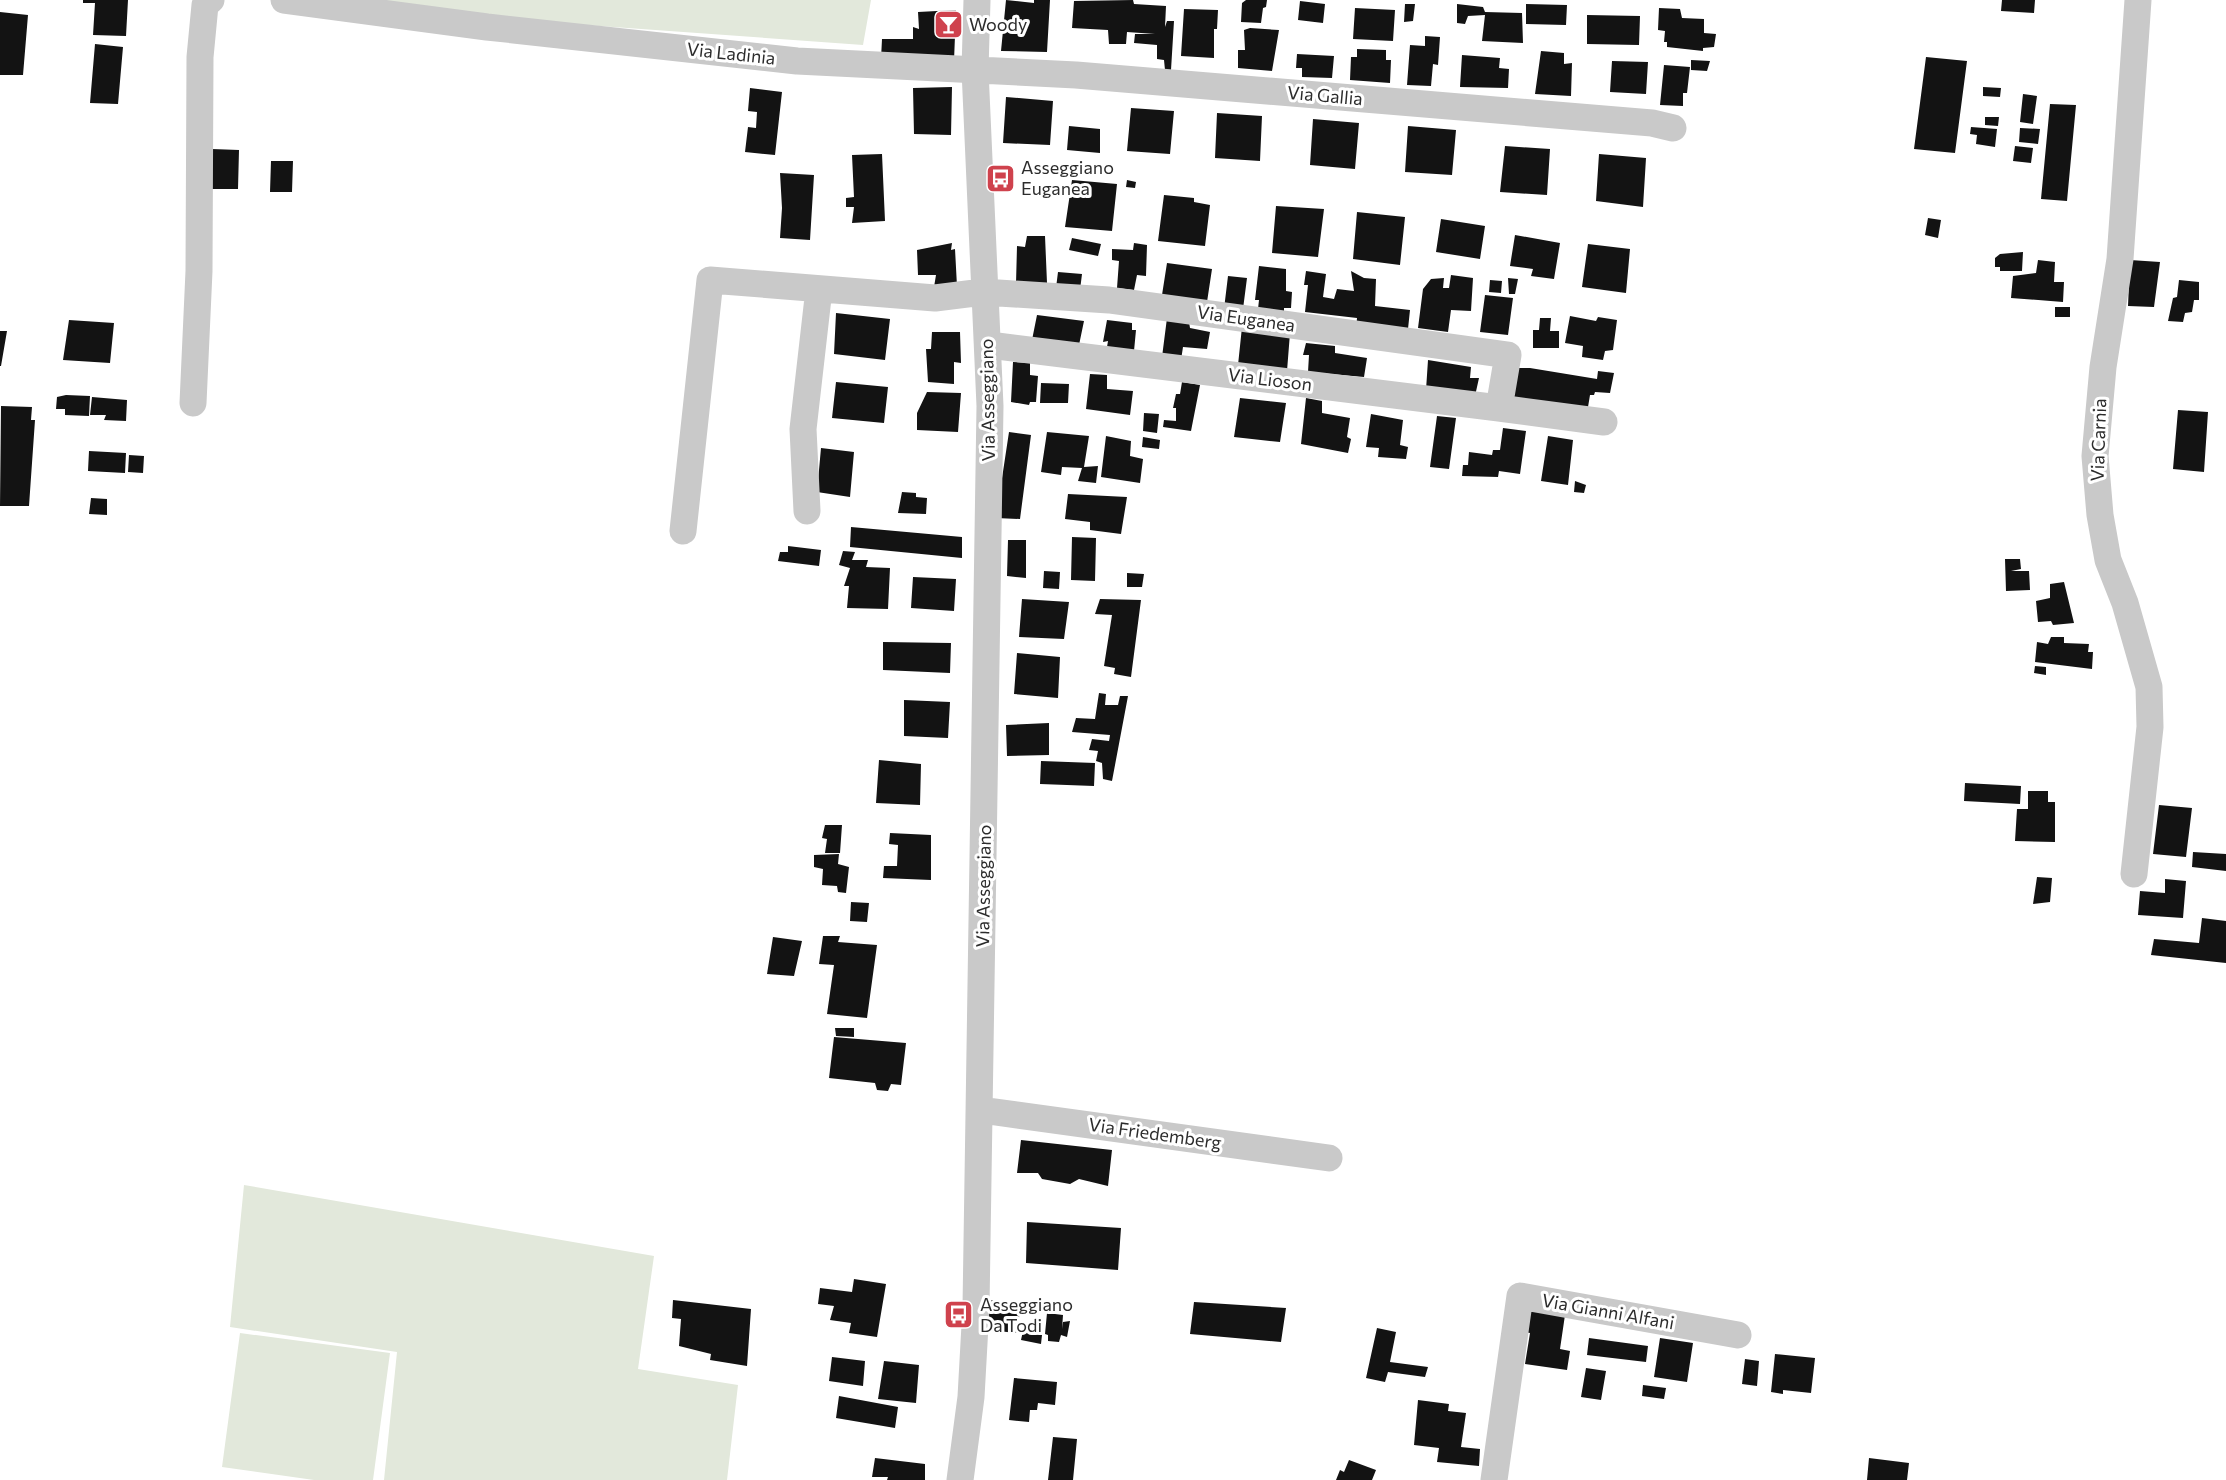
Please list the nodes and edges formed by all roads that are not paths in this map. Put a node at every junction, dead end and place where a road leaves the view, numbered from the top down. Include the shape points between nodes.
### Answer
1 (211, 0) edge
2 (284, 0) edge
3 (977, 0) edge
4 (2138, 0) edge
5 (975, 70) junction
6 (1674, 128) dead end
7 (819, 289) junction
8 (983, 292) junction
9 (989, 345) junction
10 (193, 403) dead end
11 (1498, 408) junction
12 (1605, 422) dead end
13 (807, 511) dead end
14 (683, 531) dead end
15 (2134, 874) dead end
16 (981, 1110) junction
17 (1329, 1158) dead end
18 (1738, 1335) dead end
19 (960, 1480) edge
20 (1494, 1480) edge

1 - 10 street via 205,5 200,57 199,271
2 - 5 street, Via Ladinia via 797,62
3 - 5 street, Via Asseggiano
4 - 15 street, Via Carnia via 2120,259 2103,367 2095,456 2108,560 2149,687 2150,727
5 - 6 street, Via Gallia via 1076,75 1652,123
5 - 8 street, Via Asseggiano
7 - 8 street via 935,298
7 - 13 street via 803,429
7 - 14 street via 710,280
8 - 9 street, Via Asseggiano
8 - 11 street, Via Euganea via 1109,300 1508,355
9 - 11 street, Via Lioson
9 - 16 street, Via Asseggiano
11 - 12 street, Via Lioson
16 - 17 street, Via Friedemberg
16 - 19 street, Via Asseggiano via 971,1397
18 - 20 street, Via Gianni Alfani via 1520,1296

